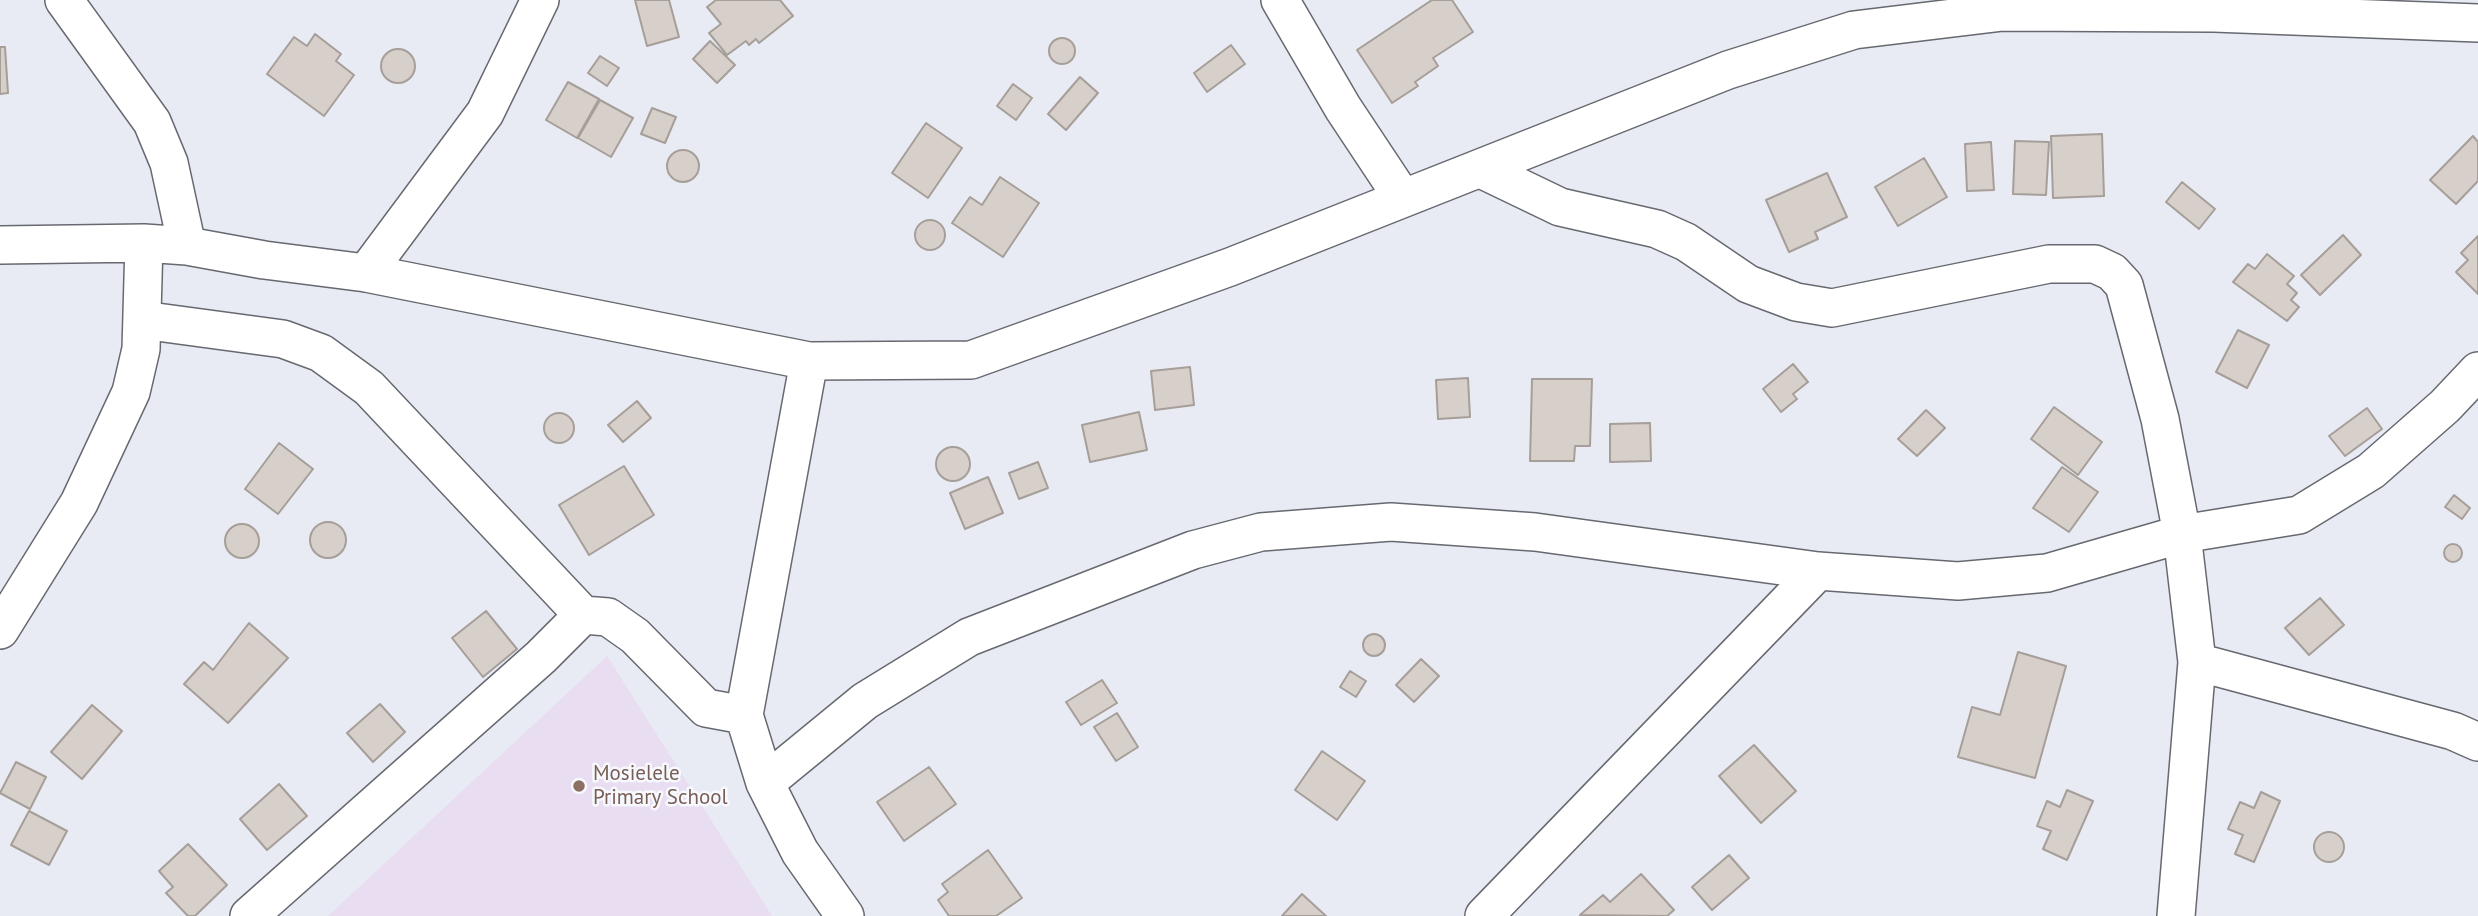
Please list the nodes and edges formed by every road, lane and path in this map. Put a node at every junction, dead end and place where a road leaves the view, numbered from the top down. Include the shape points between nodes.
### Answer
1 (64, 0) edge
2 (540, 0) edge
3 (1280, 0) edge
4 (2001, 6) edge
5 (2478, 23) edge
6 (1481, 169) junction
7 (1402, 197) junction
8 (144, 243) junction
9 (0, 245) edge
10 (187, 246) junction
11 (366, 273) junction
12 (142, 320) junction
13 (809, 361) junction
14 (2478, 371) edge
15 (2182, 534) junction
16 (1818, 571) junction
17 (583, 615) junction
18 (0, 630) edge
19 (2197, 662) junction
20 (744, 716) junction
21 (2478, 742) edge
22 (765, 783) junction
23 (249, 916) edge
24 (845, 916) edge
25 (1484, 916) edge
26 (2176, 916) edge

1 - 10 street via 152,122 169,163
2 - 11 street via 485,113
3 - 7 street
4 - 5 street
4 - 6 street via 1854,30 1728,70
6 - 7 street
6 - 15 street via 1560,207 1657,229 1686,242 1748,284 1796,302 1832,308 2049,264 2095,264 2112,272 2124,285 2160,419
7 - 13 street via 1230,267 971,360
8 - 9 street
8 - 10 street
8 - 12 street
10 - 11 street
11 - 13 street
12 - 17 street via 283,339 321,353 369,387
12 - 18 street via 131,392 79,503
13 - 20 street
14 - 15 street via 2371,471 2328,500 2299,515
15 - 16 street via 2047,573 1958,581
15 - 19 street
16 - 22 street via 1535,532 1391,522 1261,532 1194,550 969,637 865,701
16 - 25 street
17 - 20 street via 608,617 635,636 706,708
17 - 23 street
19 - 21 street via 2453,731
19 - 26 street
20 - 22 street
22 - 24 street via 800,852

